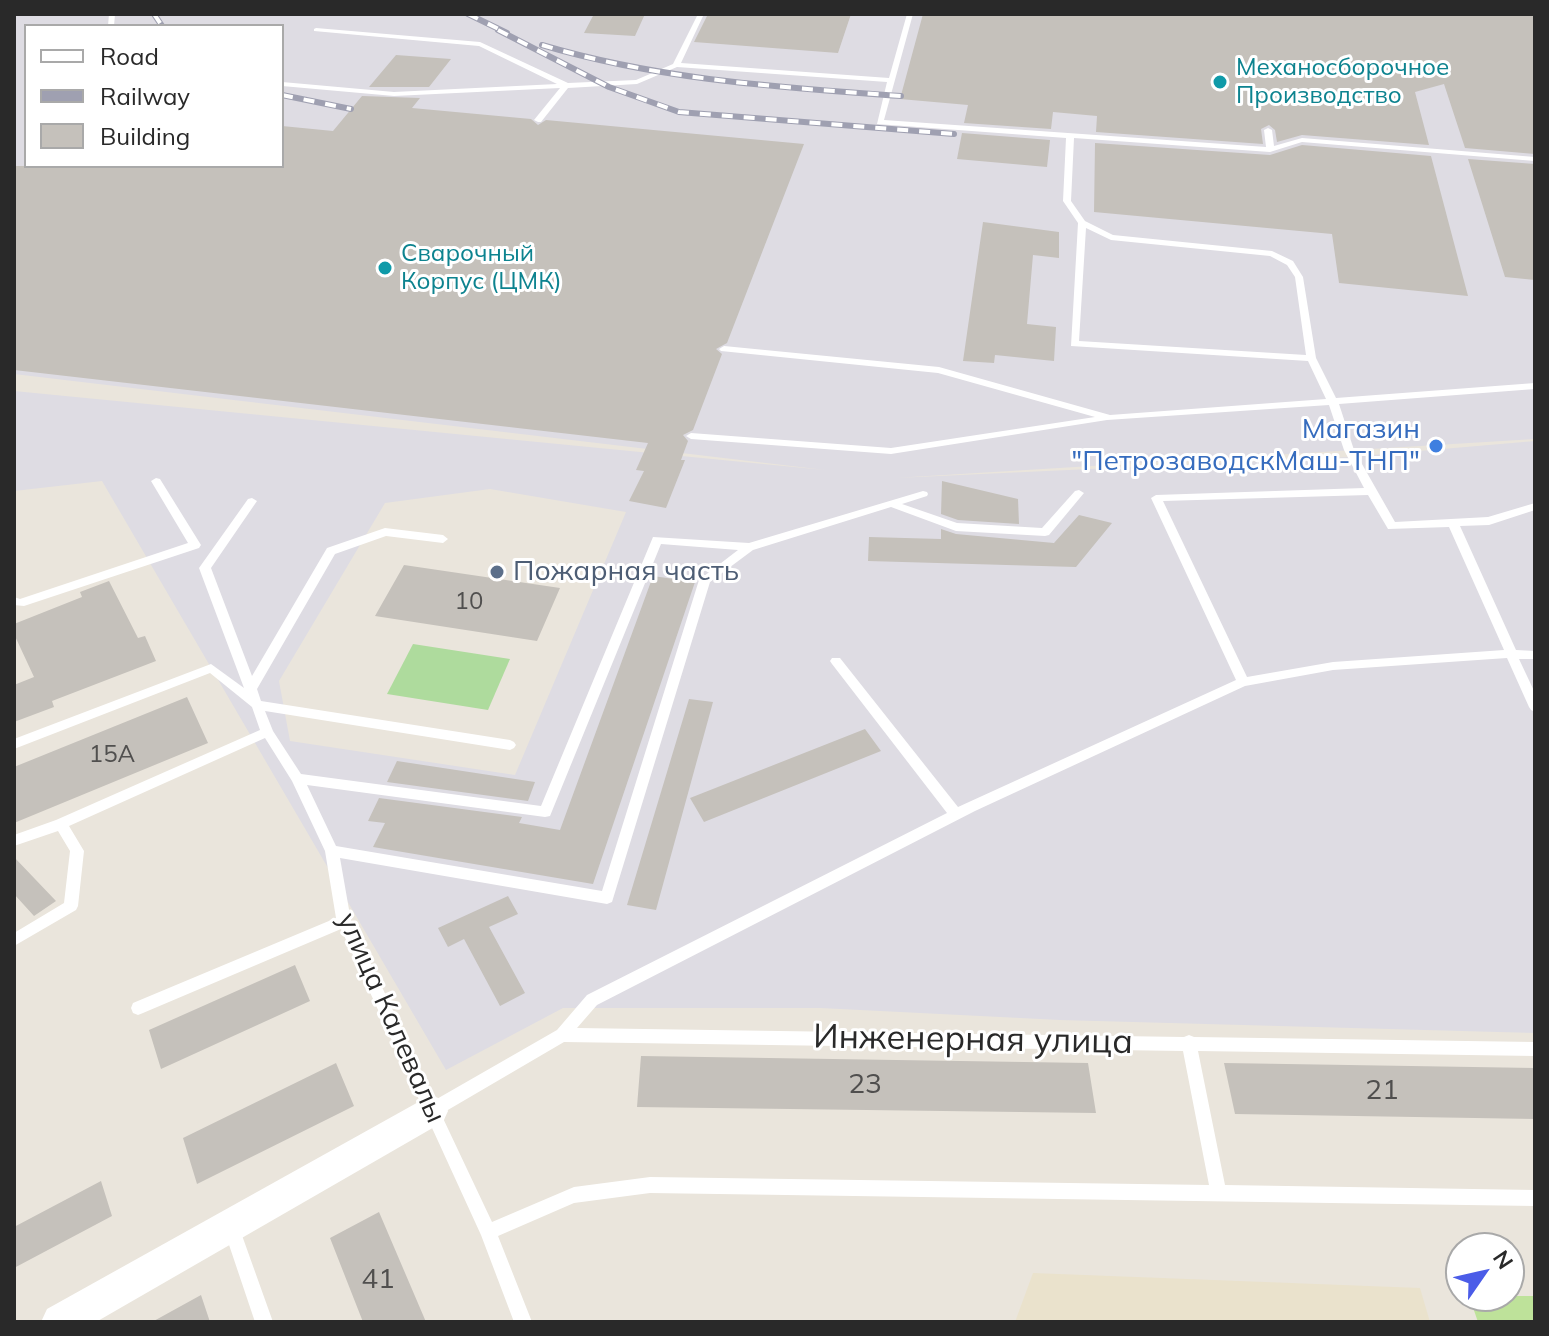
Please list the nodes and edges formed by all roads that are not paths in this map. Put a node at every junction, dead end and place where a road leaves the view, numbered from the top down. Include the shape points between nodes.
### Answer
1 (701, 14) edge
2 (910, 14) edge
3 (316, 30) dead end
4 (676, 65) junction
5 (895, 67) junction
6 (909, 68) dead end
7 (892, 80) junction
8 (284, 84) edge
9 (566, 85) junction
10 (538, 120) dead end
11 (1268, 130) dead end
12 (1070, 138) junction
13 (1270, 150) junction
14 (1535, 159) edge
15 (1082, 223) junction
16 (724, 349) dead end
17 (1311, 358) junction
18 (1535, 386) edge
19 (1333, 402) junction
20 (1110, 418) junction
21 (691, 436) dead end
22 (156, 481) dead end
23 (1371, 491) junction
24 (1079, 493) dead end
25 (923, 494) dead end
26 (252, 501) dead end
27 (895, 505) junction
28 (1535, 506) edge
29 (1454, 525) junction
30 (443, 539) dead end
31 (195, 545) junction
32 (749, 547) junction
33 (205, 568) junction
34 (16, 604) edge
35 (1509, 654) junction
36 (1535, 655) edge
37 (836, 661) dead end
38 (1243, 682) junction
39 (252, 687) junction
40 (257, 705) junction
41 (1535, 707) edge
42 (267, 732) junction
43 (14, 744) edge
44 (510, 745) dead end
45 (297, 779) junction
46 (956, 815) junction
47 (61, 824) junction
48 (14, 841) edge
49 (332, 851) junction
50 (344, 921) junction
51 (14, 940) edge
52 (138, 1008) dead end
53 (562, 1035) junction
54 (1189, 1042) junction
55 (1535, 1049) edge
56 (431, 1111) junction
57 (1219, 1193) junction
58 (1535, 1198) edge
59 (231, 1227) junction
60 (488, 1232) junction
61 (60, 1322) edge
62 (264, 1322) edge
63 (523, 1322) edge

1 - 4 lane
2 - 5 lane
3 - 9 lane via 480,44
4 - 7 lane
4 - 9 lane via 637,82
5 - 6 lane
5 - 7 lane
7 - 12 lane via 880,122
8 - 9 lane via 394,94
9 - 10 lane
11 - 13 lane
12 - 13 lane
12 - 15 lane via 1067,201
13 - 14 lane via 1302,140
15 - 17 lane via 1111,237 1272,254 1290,263 1299,277
15 - 17 lane via 1074,344
16 - 20 lane via 939,370
17 - 19 lane
18 - 19 lane
19 - 20 lane
19 - 23 lane via 1349,450
20 - 21 lane via 891,451
22 - 31 lane, улица Калевалы
23 - 29 lane via 1392,526
23 - 38 lane via 1156,498
24 - 27 lane via 1045,532 956,527
25 - 27 lane
26 - 33 lane
27 - 32 lane
28 - 29 lane via 1489,521
29 - 35 lane
30 - 39 lane via 385,532 331,551
31 - 33 lane, улица Калевалы
31 - 34 lane
32 - 45 lane via 657,540 545,812
32 - 49 lane via 705,580 607,898
33 - 39 lane, улица Калевалы
35 - 36 lane
35 - 38 lane via 1333,666
35 - 41 lane
37 - 46 lane
38 - 46 lane
39 - 40 lane, улица Калевалы
40 - 42 lane, улица Калевалы
40 - 43 lane via 211,668
40 - 44 lane
42 - 45 lane, улица Калевалы
42 - 47 lane
45 - 49 lane, улица Калевалы
46 - 53 lane via 592,1000
47 - 48 lane
47 - 51 lane via 77,851 71,906
49 - 50 lane, улица Калевалы
50 - 52 lane
50 - 56 lane, улица Калевалы
53 - 54 lane, Инженерная улица
53 - 56 lane
54 - 55 lane, Инженерная улица
54 - 57 lane
56 - 59 street
56 - 60 lane, улица Калевалы
57 - 58 lane
57 - 60 lane via 650,1185 574,1195
59 - 61 street
59 - 62 lane
60 - 63 lane, улица Калевалы

